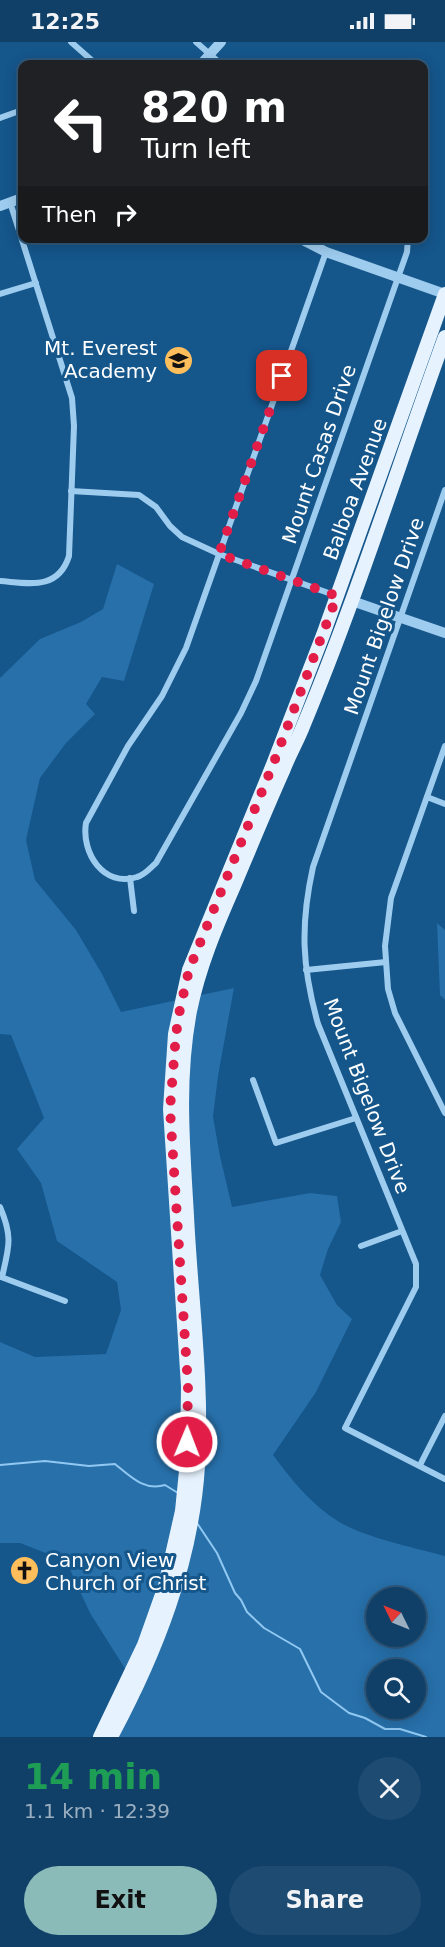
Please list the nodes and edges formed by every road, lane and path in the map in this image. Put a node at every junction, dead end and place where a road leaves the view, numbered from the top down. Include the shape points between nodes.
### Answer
1 (71, 42) edge
2 (196, 42) edge
3 (221, 42) edge
4 (210, 55) junction
5 (90, 60) edge
6 (205, 60) edge
7 (216, 60) edge
8 (18, 111) edge
9 (0, 118) edge
10 (5, 204) edge
11 (18, 237) edge
12 (20, 243) edge
13 (309, 243) edge
14 (408, 243) edge
15 (326, 252) junction
16 (398, 278) junction
17 (36, 283) junction
18 (0, 294) edge
19 (445, 294) edge
20 (445, 337) edge
21 (445, 490) edge
22 (71, 491) junction
23 (219, 554) junction
24 (345, 574) junction
25 (293, 579) junction
26 (0, 581) edge
27 (337, 596) junction
28 (352, 601) junction
29 (401, 618) junction
30 (445, 633) edge
31 (338, 638) junction
32 (445, 746) edge
33 (427, 797) junction
34 (445, 804) edge
35 (130, 878) junction
36 (134, 910) dead end
37 (386, 962) junction
38 (306, 970) junction
39 (253, 1080) dead end
40 (445, 1113) edge
41 (356, 1118) junction
42 (0, 1207) edge
43 (402, 1231) junction
44 (362, 1246) dead end
45 (1, 1277) edge
46 (65, 1301) dead end
47 (445, 1416) edge
48 (420, 1465) junction
49 (445, 1479) edge
50 (126, 1686) junction
51 (91, 1737) edge
52 (100, 1737) edge
53 (111, 1737) edge

1 - 5 street
2 - 4 street
3 - 4 street
4 - 6 street
4 - 7 street
8 - 9 street
10 - 11 street
12 - 17 street
13 - 15 street
14 - 16 street, Mount Casas Drive
15 - 16 street
15 - 23 street
16 - 19 street
16 - 25 street, Mount Casas Drive
17 - 18 street
17 - 22 street via 72,398
19 - 24 main road, Balboa Avenue
20 - 28 main road, Balboa Avenue
21 - 29 street, Mount Bigelow Drive
22 - 23 street via 139,495 156,507 182,537
22 - 26 street via 69,556 61,572 40,583
23 - 25 street
23 - 35 street via 175,673 128,746 86,823 84,834 93,862 110,875
24 - 27 main road, Balboa Avenue
24 - 28 main road via 346,590
25 - 27 street
25 - 35 street, Mount Casas Drive via 241,713 156,863 145,873
27 - 31 main road via 341,608
27 - 50 main road, Balboa Avenue via 189,970 180,1009 170,1109 188,1386 187,1461 182,1511 165,1586
28 - 29 street
28 - 31 main road, Balboa Avenue
29 - 30 street
29 - 38 street, Mount Bigelow Drive via 313,867 304,917
31 - 53 main road, Balboa Avenue via 217,924 199,972 190,1012 181,1106 198,1382 198,1466 176,1587 153,1652
32 - 33 street
33 - 34 street
33 - 37 street via 392,898
35 - 36 street
37 - 38 street
37 - 40 street via 395,1013
38 - 41 street, Mount Bigelow Drive via 318,1024
39 - 41 street via 276,1143
41 - 43 street, Mount Bigelow Drive
42 - 45 street via 9,1227 10,1245
43 - 44 street
43 - 48 street, Mount Bigelow Drive via 416,1264 416,1287 345,1428
45 - 46 street
47 - 48 street
48 - 49 street
50 - 51 main road
50 - 52 main road, Balboa Avenue

